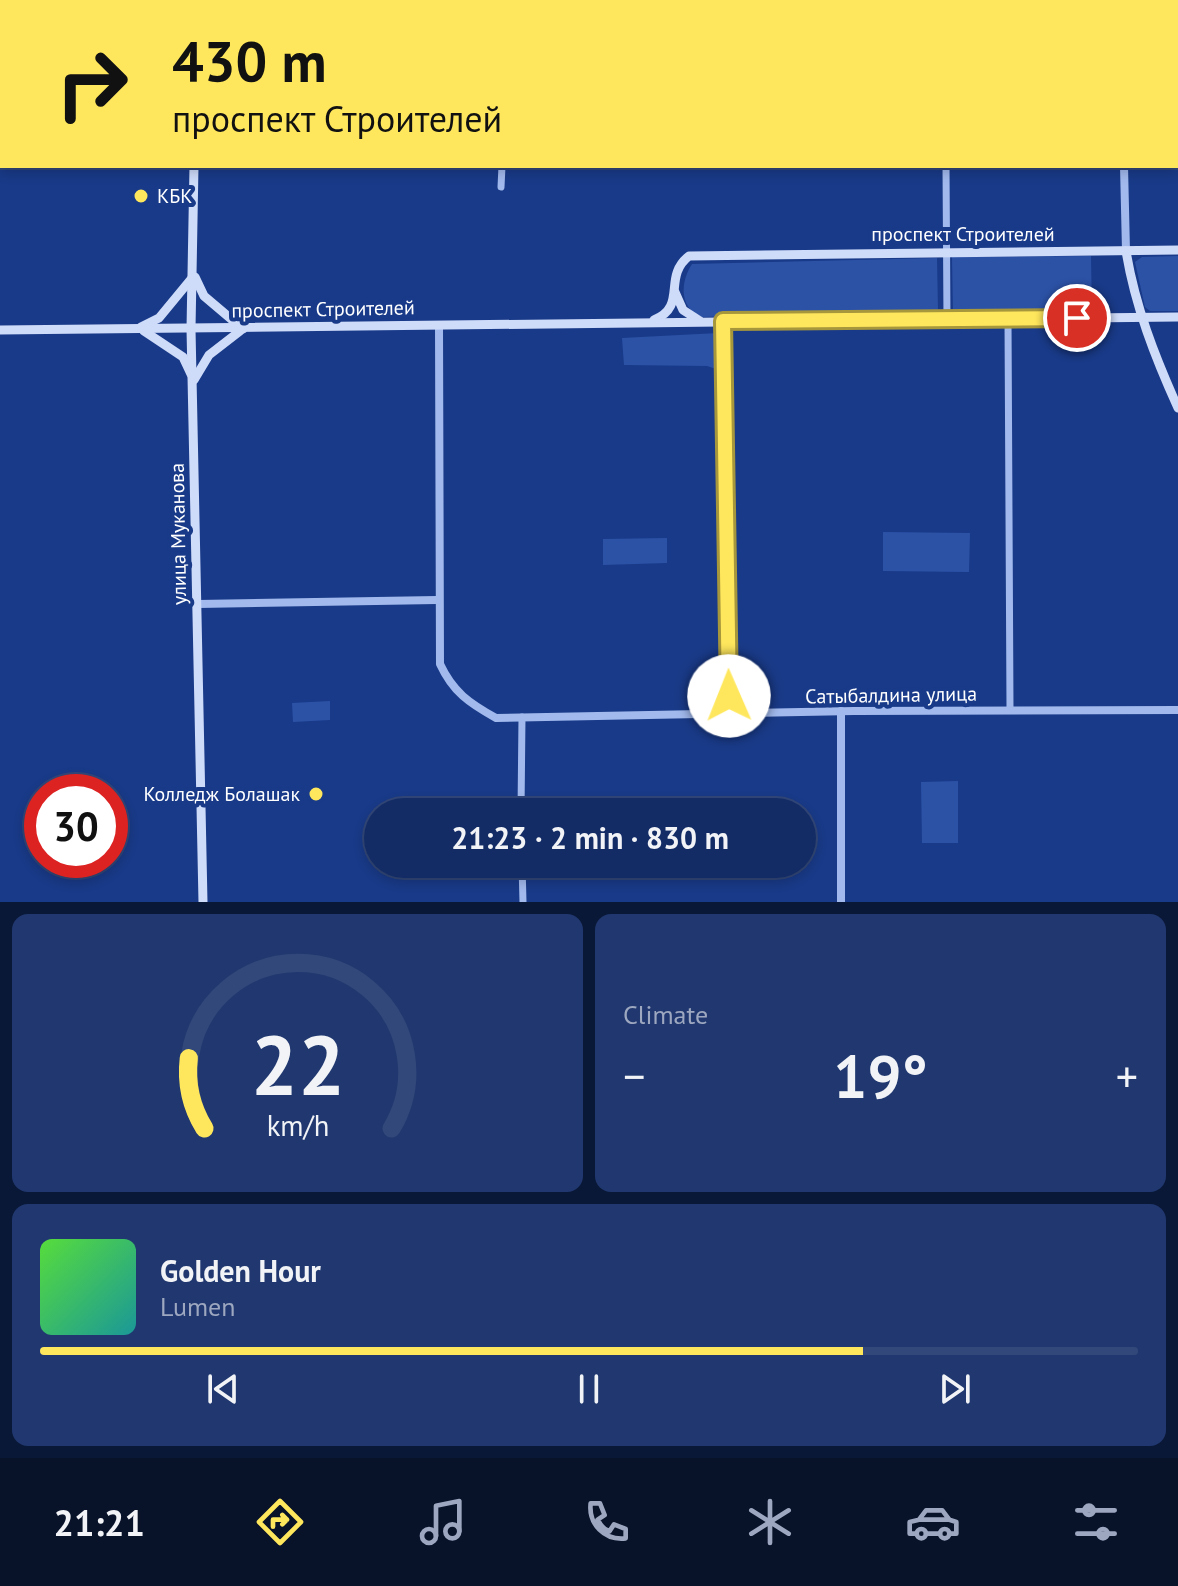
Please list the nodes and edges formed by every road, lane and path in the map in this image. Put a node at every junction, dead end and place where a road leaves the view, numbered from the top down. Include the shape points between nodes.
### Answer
1 (194, 168) edge
2 (502, 168) edge
3 (946, 168) edge
4 (1124, 168) edge
5 (501, 187) dead end
6 (1178, 250) edge
7 (947, 251) junction
8 (1126, 251) junction
9 (194, 275) junction
10 (674, 288) junction
11 (1178, 317) edge
12 (1142, 318) junction
13 (947, 320) junction
14 (1008, 320) junction
15 (723, 321) junction
16 (702, 322) junction
17 (647, 324) junction
18 (439, 325) junction
19 (138, 328) junction
20 (191, 329) junction
21 (243, 329) junction
22 (0, 330) edge
23 (194, 380) junction
24 (1178, 408) edge
25 (437, 600) junction
26 (198, 604) junction
27 (1010, 709) junction
28 (1178, 710) edge
29 (841, 711) junction
30 (729, 715) junction
31 (522, 717) junction
32 (521, 798) edge
33 (522, 878) edge
34 (203, 902) edge
35 (523, 902) edge
36 (841, 902) edge

1 - 9 main road, улица Муканова
2 - 5 street
3 - 7 street
4 - 8 street
6 - 8 main road, проспект Строителей
7 - 8 main road, проспект Строителей
7 - 10 main road, проспект Строителей via 689,256 674,277
7 - 13 street
8 - 12 main road
9 - 19 main road via 159,318
9 - 20 main road, улица Муканова
9 - 21 main road via 204,296
10 - 16 main road via 683,310
10 - 17 main road, проспект Строителей via 668,314
11 - 12 main road, проспект Строителей
12 - 14 main road, проспект Строителей
12 - 24 main road
13 - 14 main road, проспект Строителей
13 - 15 main road, проспект Строителей
14 - 27 street
15 - 16 main road, проспект Строителей
15 - 30 street
16 - 17 main road, проспект Строителей
17 - 18 main road, проспект Строителей
18 - 21 main road, проспект Строителей
18 - 25 street, Сатыбалдина улица
19 - 20 main road, проспект Строителей
19 - 22 main road, проспект Строителей
19 - 23 main road via 183,357
20 - 21 main road, проспект Строителей
20 - 23 main road, улица Муканова
21 - 23 main road via 209,355
23 - 26 main road, улица Муканова
25 - 26 street
25 - 31 street, Сатыбалдина улица via 440,664 450,685 496,718
26 - 34 main road, улица Муканова
27 - 28 street, Сатыбалдина улица
27 - 29 street, Сатыбалдина улица
29 - 30 street, Сатыбалдина улица
29 - 36 street
30 - 31 street, Сатыбалдина улица
31 - 32 street
33 - 35 street

